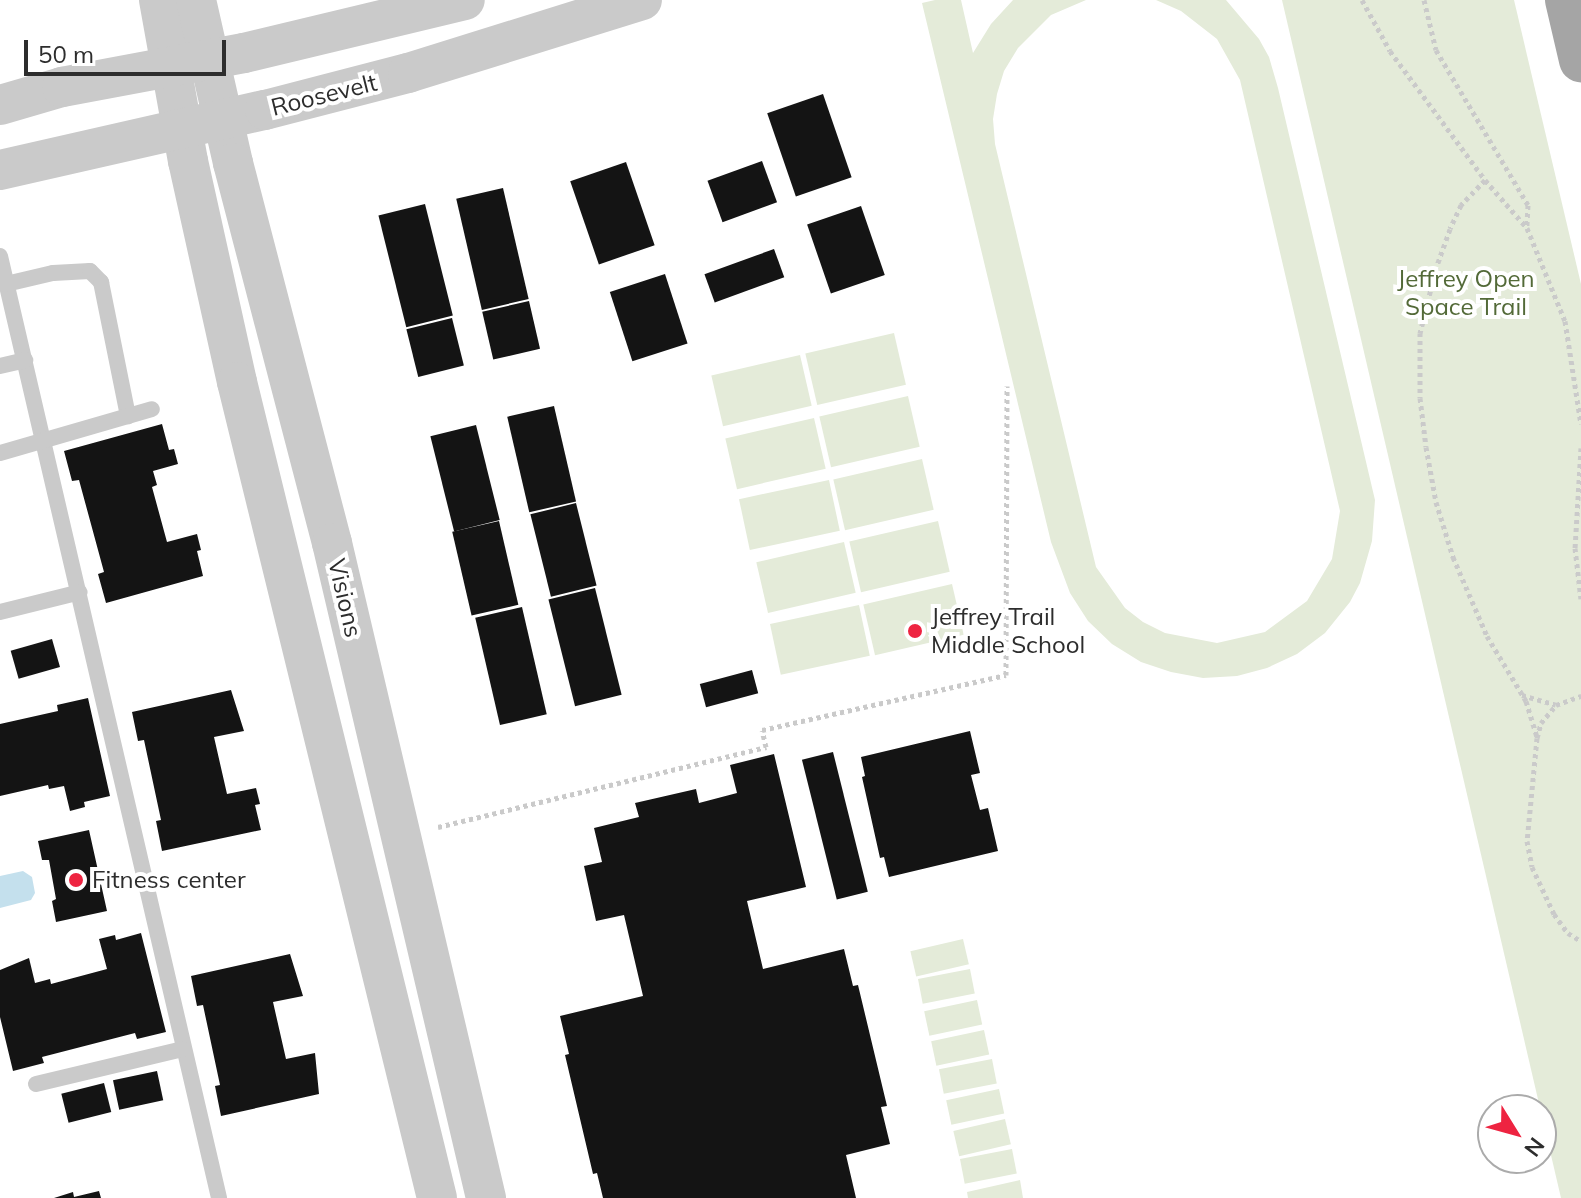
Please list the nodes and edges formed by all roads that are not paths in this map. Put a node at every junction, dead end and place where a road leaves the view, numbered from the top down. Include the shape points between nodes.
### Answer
1 (159, 0) edge
2 (196, 0) edge
3 (465, 0) edge
4 (642, 0) edge
5 (1567, 0) edge
6 (210, 59) junction
7 (1581, 60) edge
8 (171, 66) junction
9 (0, 105) edge
10 (223, 118) junction
11 (182, 127) junction
12 (0, 170) edge
13 (0, 256) edge
14 (6, 284) junction
15 (25, 360) junction
16 (0, 366) edge
17 (152, 409) dead end
18 (128, 416) junction
19 (46, 443) junction
20 (0, 453) edge
21 (80, 592) junction
22 (0, 612) edge
23 (183, 1049) junction
24 (36, 1084) dead end
25 (219, 1198) edge
26 (437, 1198) edge
27 (486, 1198) edge

1 - 8 street
2 - 6 street, Visions
3 - 6 street
4 - 10 street, Roosevelt via 408,73
5 - 7 main road
6 - 8 street
6 - 10 street, Visions
8 - 9 street
8 - 11 street
10 - 11 street, Roosevelt
10 - 27 street, Visions via 332,543
11 - 12 street, Roosevelt
11 - 26 street via 237,382
13 - 14 lane
14 - 15 lane
14 - 18 lane via 90,271 101,282
15 - 16 lane
15 - 19 lane
17 - 18 lane
18 - 19 lane
19 - 20 lane
19 - 21 lane
21 - 22 lane
21 - 23 lane
23 - 24 lane
23 - 25 lane

